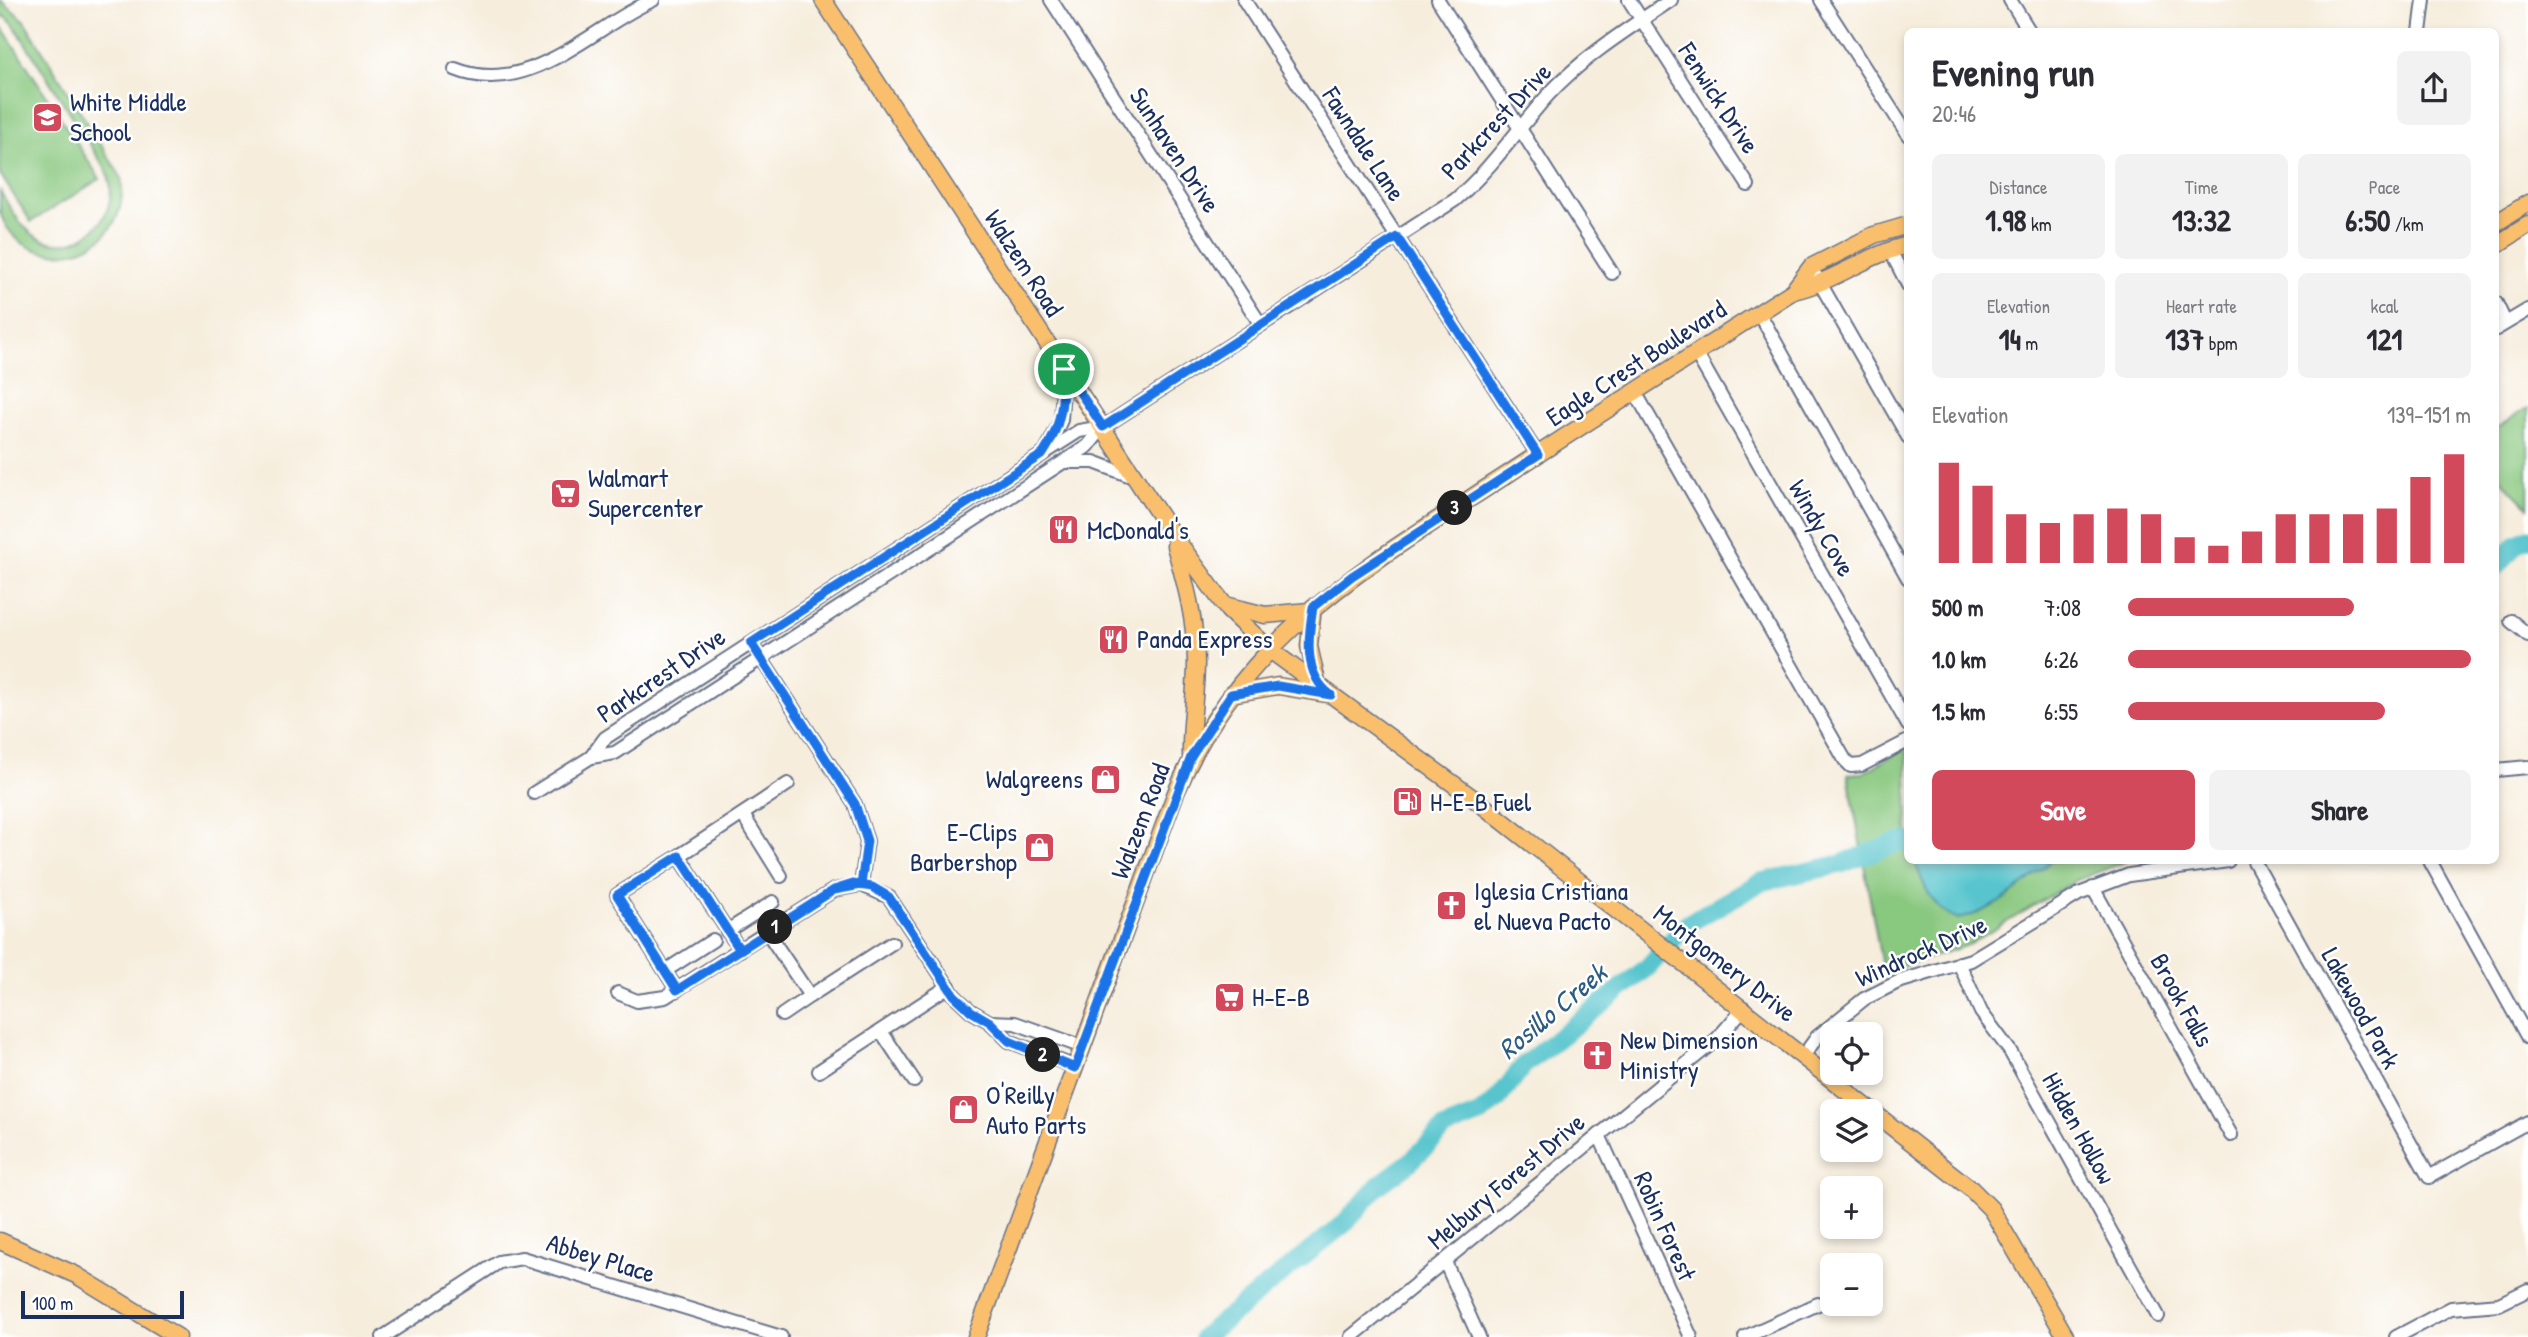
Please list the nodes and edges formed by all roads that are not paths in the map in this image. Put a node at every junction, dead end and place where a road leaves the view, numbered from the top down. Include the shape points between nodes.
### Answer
1 (653, 0) edge
2 (823, 0) edge
3 (1051, 0) edge
4 (1244, 0) edge
5 (1438, 0) edge
6 (1629, 0) edge
7 (1671, 0) edge
8 (1821, 0) edge
9 (2010, 0) edge
10 (2424, 0) edge
11 (1642, 20) junction
12 (2028, 28) edge
13 (2420, 28) edge
14 (455, 69) dead end
15 (1904, 129) edge
16 (1519, 130) junction
17 (1748, 185) dead end
18 (2528, 203) edge
19 (2499, 221) edge
20 (2528, 225) edge
21 (1904, 226) edge
22 (1397, 237) junction
23 (2499, 243) edge
24 (1904, 246) edge
25 (1890, 250) junction
26 (1811, 267) junction
27 (1612, 273) dead end
28 (1904, 277) edge
29 (1822, 284) junction
30 (1793, 291) junction
31 (2528, 310) edge
32 (1759, 313) junction
33 (1261, 325) junction
34 (2500, 325) edge
35 (1696, 353) junction
36 (1064, 369) junction
37 (1635, 392) junction
38 (1103, 427) junction
39 (1904, 430) edge
40 (1043, 454) junction
41 (1538, 455) junction
42 (1063, 462) junction
43 (1136, 478) junction
44 (1170, 531) junction
45 (1904, 571) edge
46 (1225, 605) junction
47 (1311, 609) junction
48 (751, 643) junction
49 (1270, 650) junction
50 (761, 659) junction
51 (1324, 690) junction
52 (1231, 694) junction
53 (1904, 718) edge
54 (605, 738) junction
55 (1904, 743) edge
56 (615, 753) junction
57 (591, 757) junction
58 (1191, 757) junction
59 (2528, 767) edge
60 (2499, 770) edge
61 (788, 784) dead end
62 (534, 793) dead end
63 (743, 815) junction
64 (679, 856) junction
65 (2180, 864) edge
66 (2256, 864) edge
67 (2432, 864) edge
68 (2148, 866) edge
69 (781, 876) dead end
70 (861, 885) junction
71 (2093, 888) junction
72 (773, 902) dead end
73 (727, 931) junction
74 (767, 932) junction
75 (713, 940) dead end
76 (892, 943) dead end
77 (740, 950) junction
78 (1959, 963) junction
79 (665, 971) junction
80 (949, 986) junction
81 (677, 990) junction
82 (618, 993) dead end
83 (810, 996) junction
84 (1744, 1008) junction
85 (782, 1014) dead end
86 (990, 1022) junction
87 (881, 1031) junction
88 (2528, 1038) edge
89 (1083, 1047) junction
90 (1804, 1055) junction
91 (1075, 1068) junction
92 (819, 1071) dead end
93 (914, 1081) dead end
94 (2528, 1122) edge
95 (1599, 1135) junction
96 (2231, 1135) dead end
97 (0, 1241) edge
98 (1445, 1262) junction
99 (2528, 1290) edge
100 (1818, 1304) dead end
101 (2158, 1316) dead end
102 (177, 1337) edge
103 (383, 1337) edge
104 (781, 1337) edge
105 (976, 1337) edge
106 (1351, 1337) edge
107 (1479, 1337) edge
108 (1691, 1337) edge
109 (1745, 1337) edge
110 (2066, 1337) edge
111 (2396, 1337) edge

1 - 14 street via 542,64 481,75
2 - 36 main road, Walzem Road
3 - 33 street, Sunhaven Drive
4 - 22 street, Fawndale Lane
5 - 16 street
6 - 11 street, Fenwick Drive
7 - 11 street, Parkcrest Drive
8 - 15 street
9 - 12 street
10 - 13 street
11 - 16 street, Parkcrest Drive via 1586,59
11 - 17 street, Fenwick Drive
16 - 22 street, Parkcrest Drive via 1482,177
16 - 27 street
18 - 19 main road
20 - 23 main road
21 - 26 main road, Eagle Crest Boulevard via 1874,235
22 - 33 street, Parkcrest Drive
22 - 41 street, Fawndale Lane
24 - 25 main road, Eagle Crest Boulevard
25 - 28 street
25 - 29 main road, Eagle Crest Boulevard
26 - 29 street
26 - 30 main road, Eagle Crest Boulevard
29 - 30 main road, Eagle Crest Boulevard
29 - 39 street
30 - 32 main road, Eagle Crest Boulevard
31 - 34 street
32 - 35 main road, Eagle Crest Boulevard
32 - 45 street
33 - 38 street, Parkcrest Drive
35 - 37 main road, Eagle Crest Boulevard
35 - 53 street, Windy Cove
36 - 38 main road, Walzem Road
36 - 40 street, Parkcrest Drive via 1061,420
37 - 41 main road, Eagle Crest Boulevard
37 - 55 street via 1845,760 1851,766 1862,765
38 - 40 street, Parkcrest Drive via 1079,431
38 - 42 street, Parkcrest Drive via 1088,446
38 - 43 main road, Walzem Road
40 - 48 street, Parkcrest Drive
41 - 47 main road, Eagle Crest Boulevard via 1352,576
42 - 43 street via 1094,462
42 - 50 street, Parkcrest Drive
43 - 44 main road, Walzem Road
44 - 46 main road, Walzem Road
44 - 58 main road via 1191,600 1195,631
46 - 47 main road via 1265,615
46 - 49 main road, Walzem Road
47 - 49 main road, Eagle Crest Boulevard
47 - 51 main road via 1308,646
48 - 50 street
48 - 54 street, Parkcrest Drive
49 - 51 main road, Montgomery Drive
49 - 52 main road, Walzem Road
50 - 56 street, Parkcrest Drive
50 - 70 street via 855,804 867,841
51 - 52 main road via 1278,686
51 - 84 main road, Montgomery Drive via 1433,768
52 - 58 main road, Walzem Road
54 - 56 street
54 - 57 street, Parkcrest Drive
56 - 57 street, Parkcrest Drive
57 - 62 street, Parkcrest Drive
58 - 89 main road, Walzem Road
59 - 60 street
61 - 63 street
63 - 64 street
63 - 69 street
64 - 73 street
64 - 79 street via 617,895
65 - 68 street, Windrock Drive
66 - 94 street, Lakewood Park via 2429,1177
67 - 88 street
68 - 71 street, Windrock Drive
70 - 74 street via 834,890
70 - 80 street via 889,897
71 - 78 street, Windrock Drive
71 - 96 street, Brook Falls
72 - 73 street
73 - 77 street
74 - 77 street
74 - 83 street
75 - 79 street
76 - 83 street
77 - 81 street
78 - 90 street, Windrock Drive via 1898,982 1864,999 1816,1037
78 - 101 street, Hidden Hollow via 1981,1012 2010,1051
79 - 81 street
80 - 86 street via 971,1011
80 - 87 street
81 - 82 street via 652,1002
83 - 85 street
84 - 90 main road, Montgomery Drive
84 - 95 street, Melbury Forest Drive via 1730,1027
86 - 89 street via 1015,1023
86 - 91 street via 1009,1041
87 - 92 street
87 - 93 street
89 - 91 main road, Walzem Road
90 - 110 main road, Montgomery Drive via 1991,1209
91 - 105 main road, Walzem Road
95 - 98 street, Melbury Forest Drive
95 - 108 street, Robin Forest
97 - 102 main road via 76,1275
98 - 106 street, Melbury Forest Drive
98 - 107 street
99 - 111 street via 2499,1304 2451,1308
100 - 109 street
103 - 104 street, Abbey Place via 499,1262 522,1258

